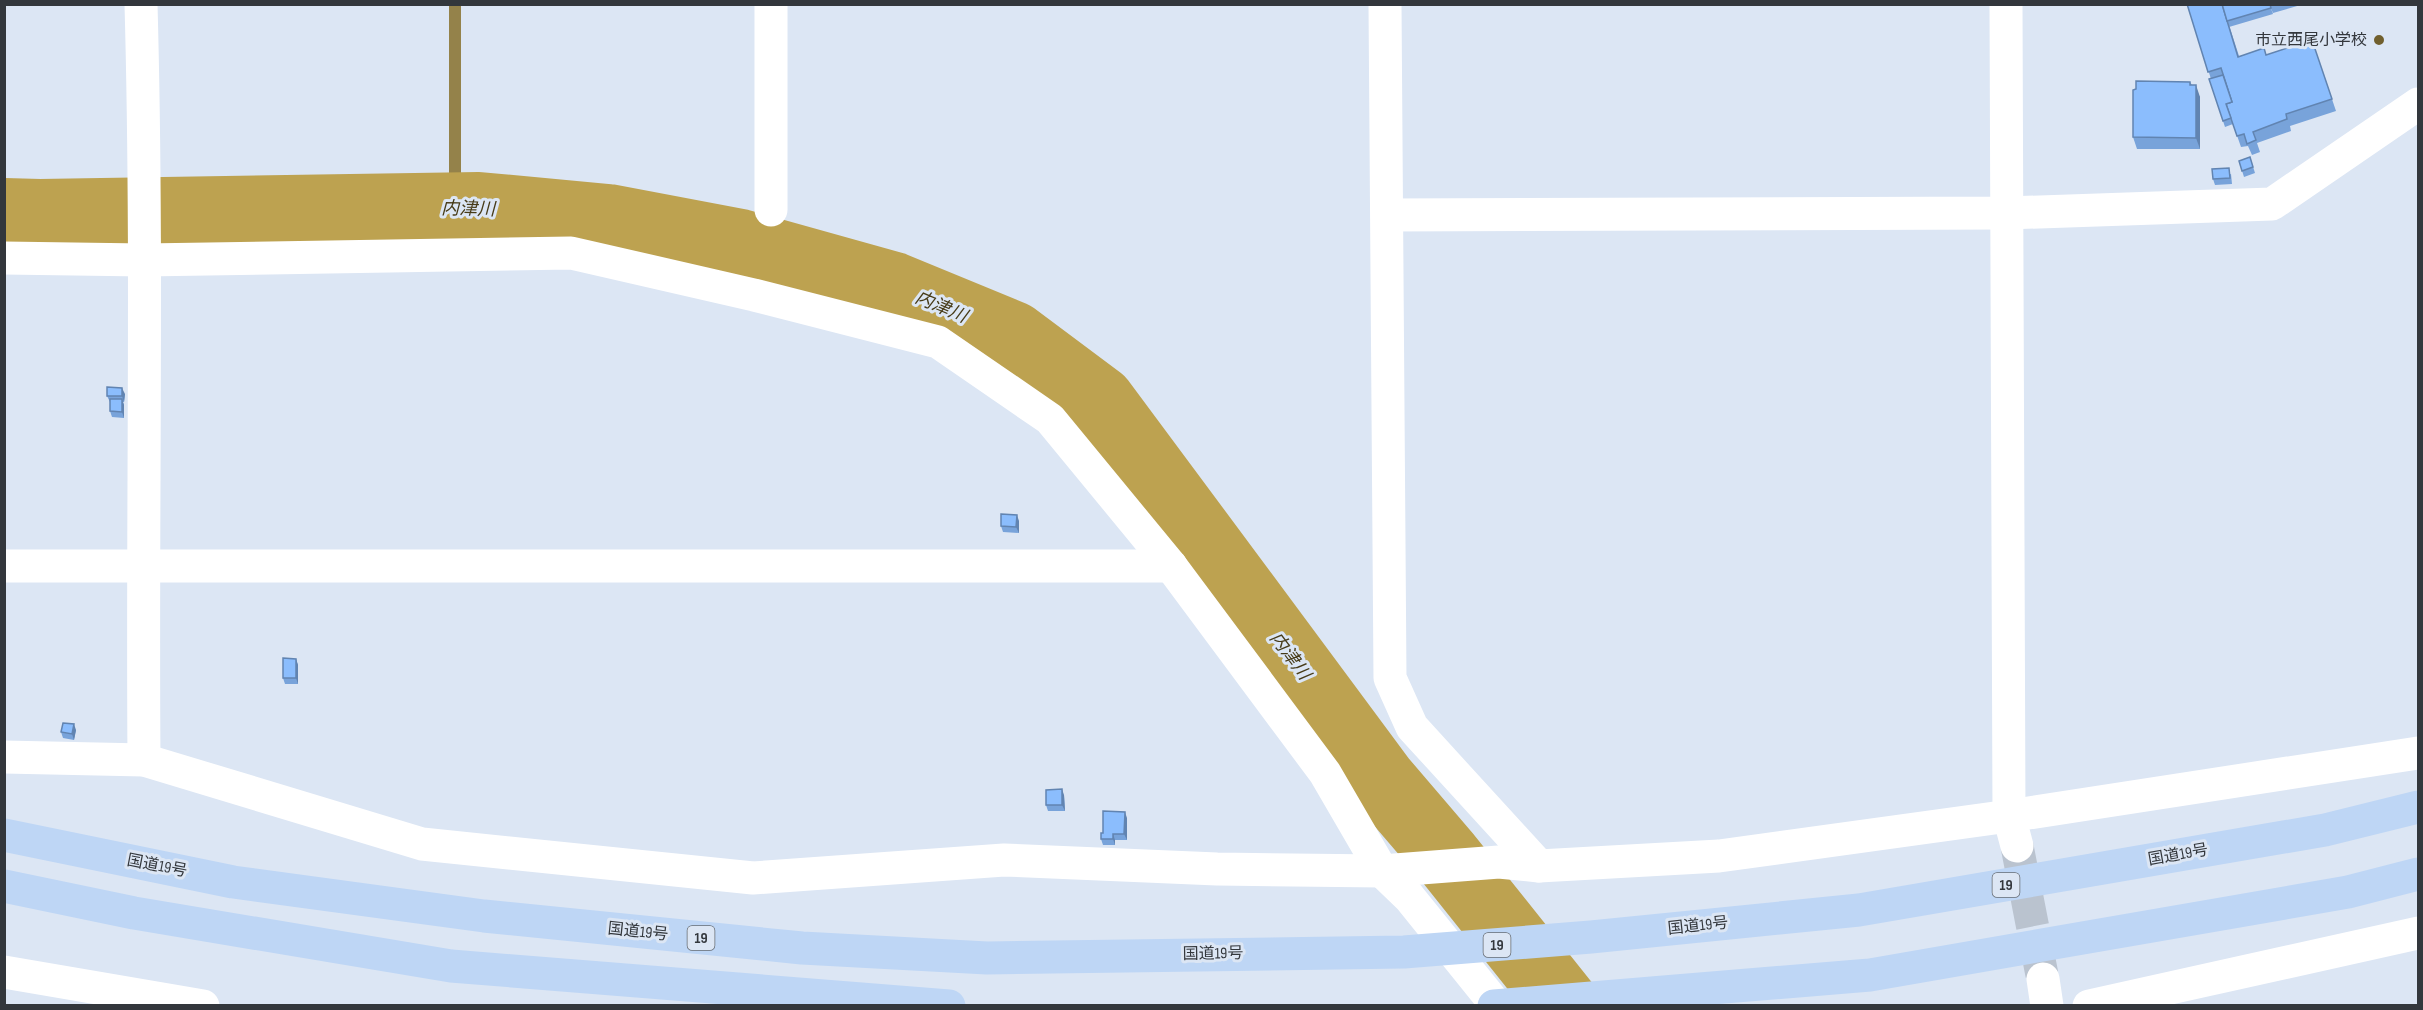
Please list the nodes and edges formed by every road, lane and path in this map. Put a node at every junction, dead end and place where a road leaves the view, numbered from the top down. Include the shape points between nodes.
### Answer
1 (141, 4) edge
2 (771, 4) edge
3 (1385, 4) edge
4 (2006, 4) edge
5 (2418, 104) edge
6 (771, 210) dead end
7 (2007, 213) junction
8 (1388, 214) junction
9 (4, 258) edge
10 (144, 260) junction
11 (142, 565) junction
12 (4, 566) edge
13 (1171, 566) junction
14 (2418, 753) edge
15 (4, 757) edge
16 (144, 760) junction
17 (2418, 807) edge
18 (2013, 831) junction
19 (4, 836) edge
20 (1539, 866) junction
21 (1382, 871) junction
22 (2418, 874) edge
23 (4, 885) edge
24 (2418, 933) edge
25 (4, 972) edge
26 (203, 1005) edge
27 (949, 1005) edge
28 (1496, 1005) edge
29 (2089, 1005) edge

1 - 10 street
2 - 6 street
3 - 8 street
4 - 7 street
5 - 7 street via 2272,204
7 - 8 street
7 - 18 street
8 - 20 street via 1390,678 1412,728
9 - 10 street
10 - 11 street
10 - 13 street via 571,253 938,342 1050,419
11 - 12 street
11 - 13 street
11 - 16 street
13 - 21 street via 1325,773
14 - 18 street
15 - 16 street
16 - 21 street via 422,844 753,878 1004,860
17 - 19 highway, 国道19号 / 19 via 2325,830 1859,910 1404,952 987,958 802,948 484,916 256,885
18 - 20 street via 1719,856
20 - 21 street via 1499,862
21 - 28 street via 1409,897
22 - 28 highway via 2348,892 1870,975
23 - 27 highway via 134,913 451,966
24 - 29 street
25 - 26 street

